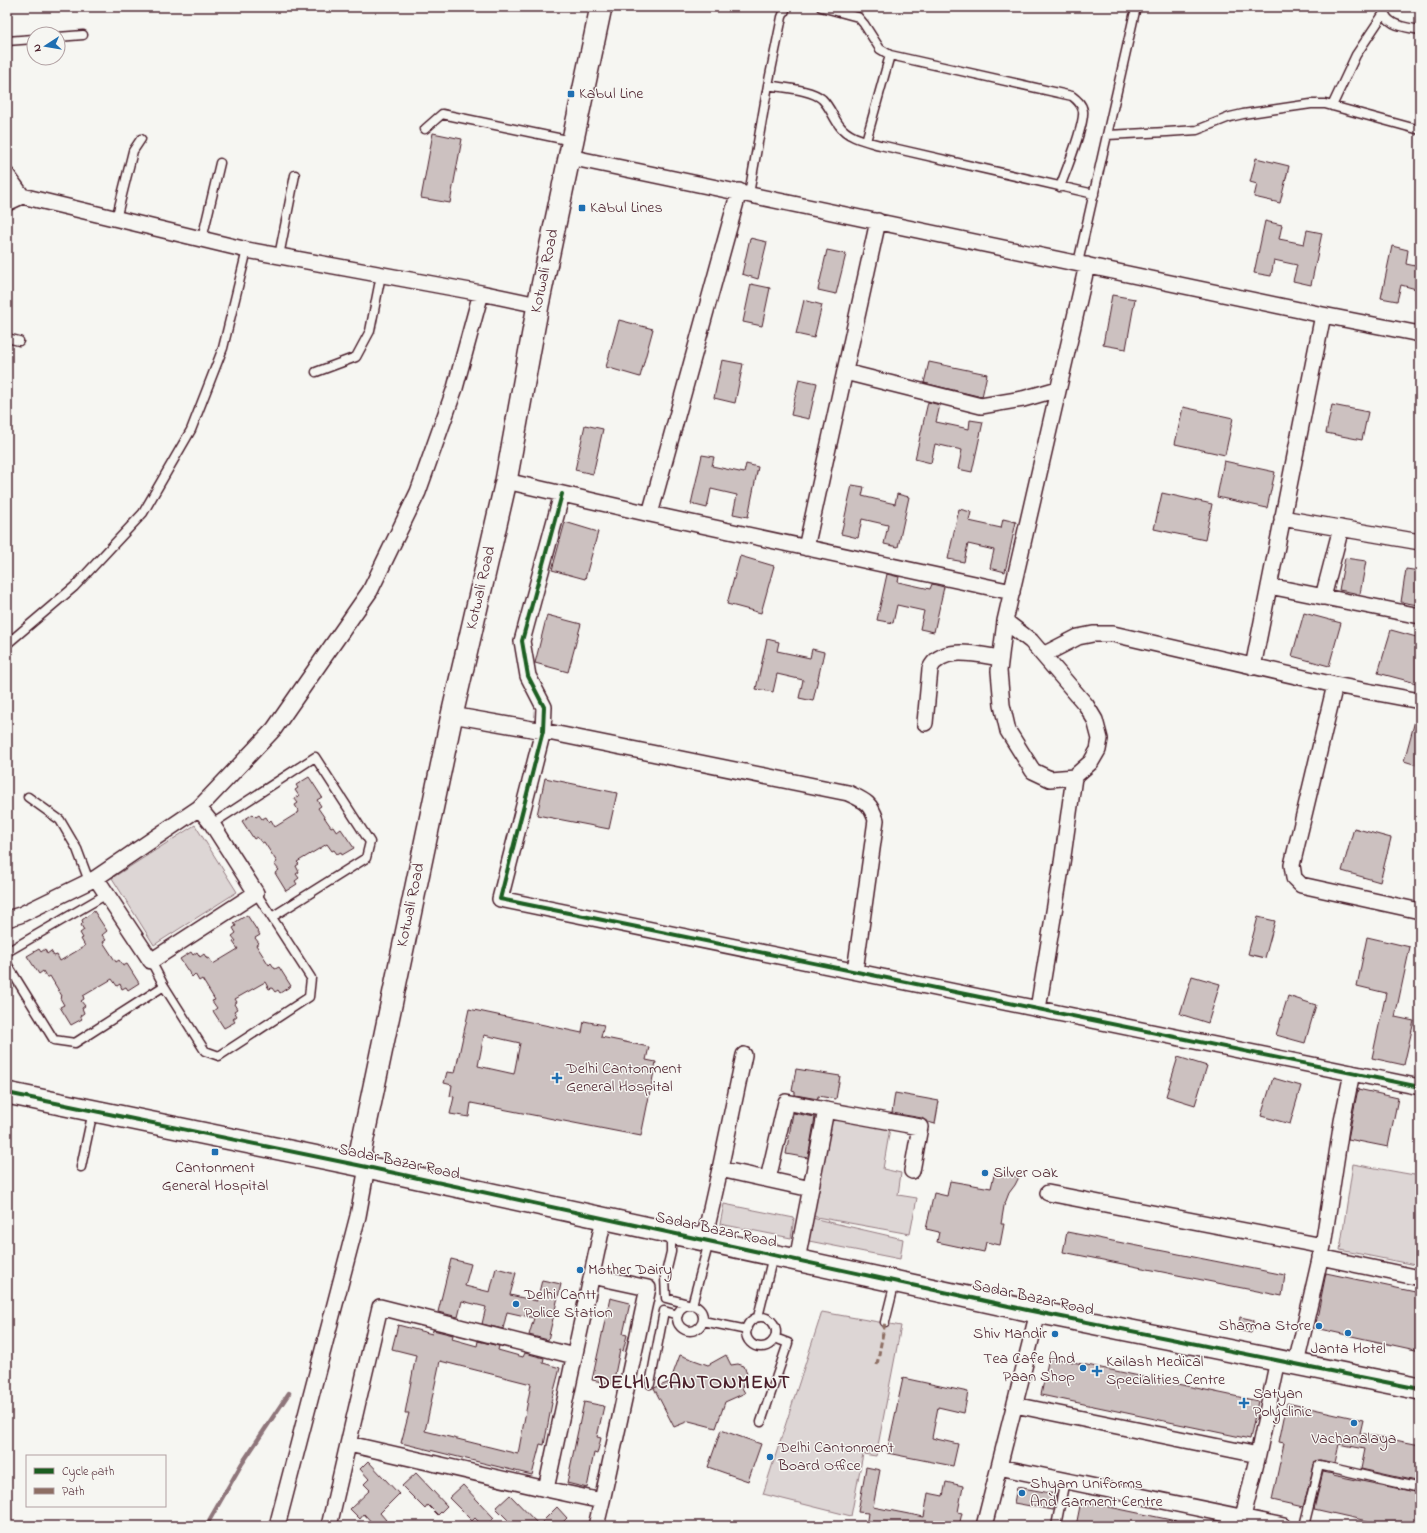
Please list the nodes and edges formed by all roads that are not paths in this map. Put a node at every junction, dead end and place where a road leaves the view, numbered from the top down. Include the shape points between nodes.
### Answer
1 (601, 7) edge
2 (787, 7) edge
3 (821, 7) edge
4 (1136, 7) edge
5 (1384, 10) edge
6 (1420, 30) edge
7 (83, 34) dead end
8 (66, 35) edge
9 (26, 39) edge
10 (7, 41) edge
11 (890, 55) junction
12 (768, 85) junction
13 (1332, 106) junction
14 (425, 129) dead end
15 (1420, 130) edge
16 (1107, 135) junction
17 (141, 139) dead end
18 (866, 141) junction
19 (570, 149) junction
20 (220, 163) dead end
21 (7, 175) edge
22 (295, 175) dead end
23 (1060, 187) junction
24 (744, 193) junction
25 (1094, 194) junction
26 (22, 196) junction
27 (7, 203) edge
28 (116, 219) junction
29 (878, 221) junction
30 (202, 239) junction
31 (247, 250) junction
32 (278, 256) junction
33 (1082, 264) junction
34 (381, 275) junction
35 (480, 293) junction
36 (538, 305) junction
37 (1323, 315) junction
38 (1420, 334) edge
39 (7, 338) edge
40 (19, 341) dead end
41 (316, 372) dead end
42 (845, 372) junction
43 (1058, 389) junction
44 (506, 481) junction
45 (562, 494) junction
46 (650, 514) junction
47 (1282, 518) junction
48 (1341, 528) junction
49 (1420, 542) edge
50 (806, 548) junction
51 (1269, 586) junction
52 (1012, 592) junction
53 (1323, 597) junction
54 (1420, 616) edge
55 (1005, 621) junction
56 (7, 644) edge
57 (1043, 655) junction
58 (1000, 658) junction
59 (1253, 667) junction
60 (1335, 685) junction
61 (1420, 701) edge
62 (452, 715) junction
63 (925, 723) dead end
64 (543, 731) junction
65 (1074, 777) junction
66 (28, 797) dead end
67 (199, 808) junction
68 (212, 824) junction
69 (93, 879) junction
70 (256, 893) junction
71 (107, 894) junction
72 (1420, 911) edge
73 (272, 917) junction
74 (7, 919) edge
75 (7, 952) edge
76 (151, 961) junction
77 (7, 964) edge
78 (855, 971) junction
79 (164, 986) junction
80 (1038, 1009) junction
81 (744, 1056) dead end
82 (1352, 1073) junction
83 (1420, 1087) edge
84 (7, 1093) edge
85 (826, 1110) junction
86 (94, 1112) junction
87 (82, 1167) dead end
88 (367, 1168) junction
89 (720, 1169) junction
90 (912, 1171) dead end
91 (768, 1180) junction
92 (811, 1189) junction
93 (1048, 1193) dead end
94 (604, 1218) junction
95 (671, 1233) junction
96 (706, 1241) junction
97 (1322, 1251) junction
98 (774, 1255) junction
99 (797, 1260) junction
100 (592, 1276) junction
101 (1420, 1278) edge
102 (895, 1281) junction
103 (666, 1298) junction
104 (692, 1305) junction
105 (664, 1311) junction
106 (1038, 1312) junction
107 (678, 1315) junction
108 (758, 1317) junction
109 (703, 1321) junction
110 (885, 1322) dead end
111 (747, 1330) junction
112 (775, 1338) junction
113 (574, 1356) junction
114 (1287, 1362) junction
115 (650, 1384) dead end
116 (1420, 1389) edge
117 (1015, 1405) junction
118 (761, 1422) dead end
119 (349, 1444) junction
120 (1258, 1455) junction
121 (1000, 1467) junction
122 (1065, 1480) junction
123 (1420, 1488) edge
124 (546, 1489) junction
125 (602, 1501) junction
126 (1242, 1521) edge
127 (277, 1526) edge
128 (329, 1526) edge
129 (596, 1526) edge
130 (984, 1526) edge
131 (1056, 1526) edge
132 (1284, 1526) edge
133 (1304, 1526) edge

1 - 19 street, Kotwali Road
2 - 12 lane via 782,18
3 - 11 lane via 858,17 880,49
4 - 16 lane
5 - 6 lane via 1387,19 1396,25
5 - 13 lane via 1356,55
7 - 8 lane
9 - 10 lane
11 - 18 lane
11 - 23 lane via 1072,96 1083,110 1082,123
12 - 18 lane via 806,92 821,98 846,133
12 - 24 lane
13 - 15 lane
13 - 16 lane via 1311,104 1243,114 1197,130
14 - 19 lane via 442,114
16 - 25 lane
17 - 28 lane via 133,151
18 - 23 lane
19 - 24 street
19 - 36 street, Kotwali Road
20 - 30 lane
21 - 26 street
22 - 32 lane
23 - 25 lane
24 - 29 street
24 - 46 street
25 - 33 lane
26 - 27 street
26 - 28 street
28 - 30 street
29 - 33 street
29 - 42 street
30 - 31 street
31 - 32 street
31 - 56 lane via 223,348 191,430 143,513 74,588
32 - 34 street
33 - 37 street
33 - 43 street
34 - 35 street
34 - 41 lane via 370,331 356,357
35 - 36 street
35 - 67 street via 455,388 418,492 370,591 274,729
36 - 44 street, Kotwali Road
37 - 38 street
37 - 47 street
39 - 40 lane
42 - 43 street via 981,406 1023,399
42 - 50 street
43 - 52 street
44 - 45 street
44 - 62 street, Kotwali Road
45 - 46 street
45 - 64 street via 522,640 528,676 544,707
46 - 50 street
47 - 48 street
47 - 51 street
48 - 49 street
48 - 53 street
50 - 52 street
51 - 53 street
51 - 59 street
52 - 55 street
53 - 54 street
55 - 57 street via 1031,641
55 - 58 street
57 - 59 street via 1078,637 1113,634
57 - 65 street via 1086,706 1095,720 1100,739 1098,750 1091,762
58 - 63 street via 958,654 946,655 933,662 930,669
58 - 65 street via 1000,684 1008,730 1018,749 1033,771 1050,779
59 - 60 street
60 - 61 street
60 - 72 street via 1292,865 1294,878 1301,885
62 - 64 street
62 - 88 street, Kotwali Road via 360,1153
64 - 78 street via 848,793 864,800 872,807 876,820
64 - 78 street via 500,899
65 - 80 street
66 - 69 lane via 60,820
67 - 68 street
67 - 69 street
68 - 70 street
68 - 73 lane via 315,757 370,842 366,858
69 - 71 street
69 - 74 street
70 - 73 lane
70 - 76 street
71 - 75 lane
71 - 76 street
73 - 79 lane via 311,978 309,996 219,1056 205,1051
76 - 79 lane
77 - 79 lane via 54,1040 75,1042
78 - 80 street
80 - 82 street
81 - 89 street
82 - 83 street
82 - 97 street
84 - 86 street, Sadar Bazar Road
85 - 90 street via 920,1127
85 - 91 street via 786,1102
85 - 92 street
86 - 87 lane
86 - 88 street, Sadar Bazar Road
88 - 94 street, Sadar Bazar Road
88 - 127 street via 358,1216
89 - 91 street
89 - 96 street
91 - 92 street
92 - 99 street
93 - 97 street
94 - 95 street, Sadar Bazar Road
94 - 100 street
95 - 96 street, Sadar Bazar Road
95 - 103 lane via 671,1252 665,1277
96 - 98 street, Sadar Bazar Road
96 - 104 lane
97 - 101 street
97 - 114 street
98 - 99 street, Sadar Bazar Road
98 - 108 lane
99 - 102 street, Sadar Bazar Road
100 - 113 street
100 - 125 street via 648,1288
102 - 106 street, Sadar Bazar Road
102 - 110 lane
103 - 104 lane
103 - 105 lane
104 - 107 lane via 681,1308
104 - 109 lane via 701,1312
105 - 107 lane
105 - 115 lane
106 - 114 street, Sadar Bazar Road
106 - 117 street
107 - 109 lane via 680,1326 688,1330 697,1328
108 - 111 lane via 750,1322
108 - 112 lane via 768,1318 774,1324
109 - 111 lane
111 - 112 lane via 751,1343 760,1347 768,1345
112 - 118 lane via 788,1343
113 - 119 street via 380,1307
113 - 124 street
114 - 116 street, Sadar Bazar Road
114 - 120 street
117 - 120 street
117 - 121 street
119 - 124 street
119 - 128 street
120 - 126 street
121 - 122 street
121 - 130 street
122 - 126 street
122 - 131 lane
123 - 133 lane via 1319,1465
124 - 125 street
125 - 129 street
126 - 132 street

